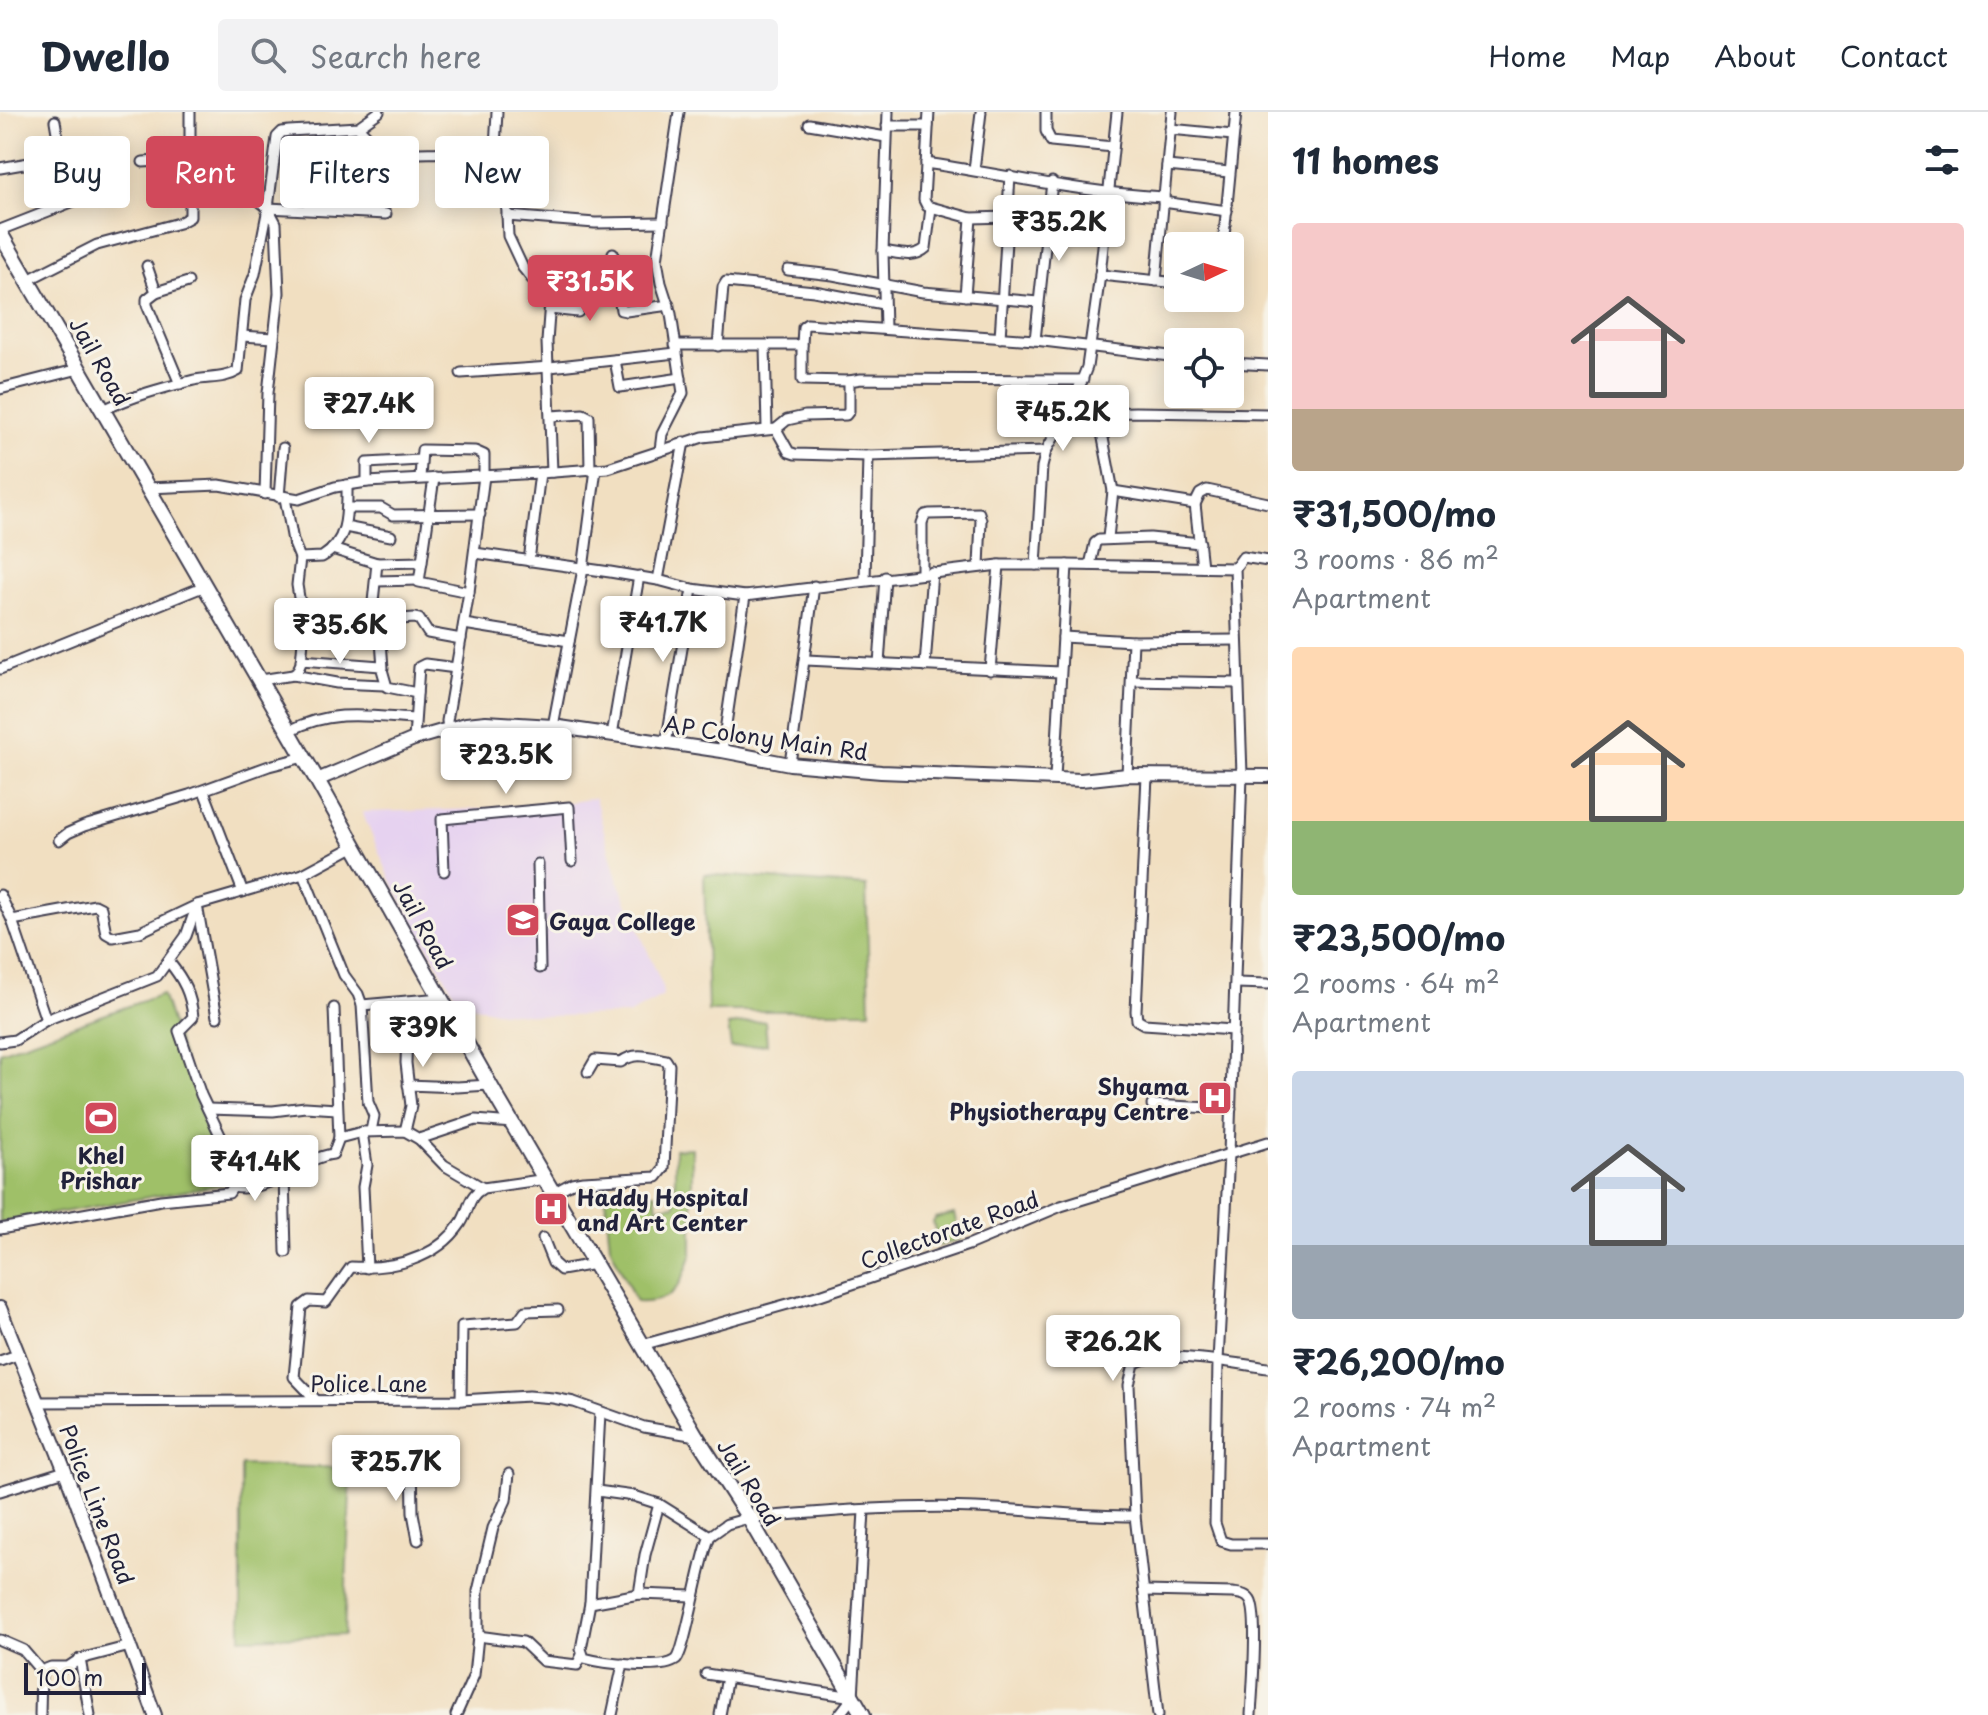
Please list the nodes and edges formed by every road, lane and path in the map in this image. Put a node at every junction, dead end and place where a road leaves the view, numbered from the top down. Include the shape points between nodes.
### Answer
1 (190, 112) edge
2 (379, 112) edge
3 (497, 112) edge
4 (679, 112) edge
5 (888, 112) edge
6 (929, 112) edge
7 (981, 112) edge
8 (1046, 112) edge
9 (1117, 112) edge
10 (1172, 112) edge
11 (1236, 112) edge
12 (55, 121) dead end
13 (809, 124) dead end
14 (928, 126) junction
15 (358, 127) junction
16 (1170, 129) junction
17 (887, 132) junction
18 (1233, 135) junction
19 (191, 136) edge
20 (496, 136) edge
21 (1113, 147) junction
22 (435, 153) edge
23 (143, 162) dead end
24 (146, 162) edge
25 (926, 163) junction
26 (1167, 166) junction
27 (0, 168) edge
28 (974, 170) junction
29 (1229, 172) junction
30 (1010, 176) junction
31 (1052, 182) junction
32 (1107, 194) junction
33 (1164, 200) junction
34 (264, 205) edge
35 (58, 208) edge
36 (191, 208) edge
37 (268, 208) junction
38 (507, 208) edge
39 (931, 208) junction
40 (1227, 211) junction
41 (386, 214) dead end
42 (507, 216) junction
43 (1009, 217) junction
44 (971, 218) junction
45 (663, 222) junction
46 (1048, 224) junction
47 (0, 231) edge
48 (1225, 232) edge
49 (883, 251) junction
50 (613, 253) dead end
51 (147, 266) dead end
52 (788, 270) dead end
53 (1100, 275) junction
54 (28, 280) junction
55 (576, 281) dead end
56 (1156, 281) junction
57 (188, 282) dead end
58 (1164, 282) edge
59 (884, 286) junction
60 (156, 292) junction
61 (965, 296) junction
62 (1003, 300) junction
63 (1038, 302) junction
64 (883, 304) junction
65 (669, 305) junction
66 (550, 309) junction
67 (885, 329) junction
68 (242, 336) junction
69 (274, 338) junction
70 (1000, 338) junction
71 (1035, 340) junction
72 (802, 345) junction
73 (718, 346) junction
74 (765, 346) junction
75 (1090, 346) junction
76 (675, 349) junction
77 (1164, 355) edge
78 (615, 360) junction
79 (1244, 364) edge
80 (1268, 365) edge
81 (550, 367) junction
82 (79, 369) junction
83 (461, 373) dead end
84 (681, 378) junction
85 (1083, 380) junction
86 (849, 381) junction
87 (180, 384) junction
88 (0, 389) edge
89 (103, 410) junction
90 (1098, 412) junction
91 (1067, 414) junction
92 (1268, 414) edge
93 (551, 416) junction
94 (771, 428) junction
95 (684, 442) junction
96 (283, 448) dead end
97 (660, 450) junction
98 (1046, 451) junction
99 (868, 456) junction
100 (420, 460) junction
101 (593, 469) junction
102 (552, 472) junction
103 (540, 473) junction
104 (484, 476) junction
105 (420, 478) junction
106 (434, 478) junction
107 (367, 482) junction
108 (347, 485) junction
109 (148, 488) junction
110 (1113, 491) junction
111 (265, 494) junction
112 (282, 497) junction
113 (1268, 503) edge
114 (1195, 504) junction
115 (347, 508) junction
116 (480, 514) junction
117 (429, 515) junction
118 (345, 527) junction
119 (391, 536) dead end
120 (1108, 538) junction
121 (1200, 543) junction
122 (332, 549) junction
123 (475, 553) junction
124 (300, 558) junction
125 (529, 561) junction
126 (1268, 561) edge
127 (422, 562) junction
128 (377, 563) junction
129 (999, 565) junction
130 (1036, 565) junction
131 (1067, 565) junction
132 (1090, 565) junction
133 (979, 566) junction
134 (1202, 567) junction
135 (1235, 568) junction
136 (583, 569) junction
137 (927, 573) junction
138 (639, 576) junction
139 (885, 577) junction
140 (419, 580) junction
141 (658, 580) junction
142 (865, 580) junction
143 (376, 581) junction
144 (205, 586) junction
145 (814, 586) junction
146 (692, 589) junction
147 (469, 592) junction
148 (745, 596) junction
149 (376, 621) junction
150 (464, 624) junction
151 (1063, 637) junction
152 (461, 639) junction
153 (1236, 640) junction
154 (569, 641) junction
155 (1133, 641) junction
156 (301, 660) junction
157 (806, 660) junction
158 (879, 664) junction
159 (925, 666) junction
160 (383, 668) junction
161 (456, 668) junction
162 (0, 669) edge
163 (990, 670) junction
164 (1060, 672) junction
165 (293, 675) junction
166 (260, 680) junction
167 (1132, 681) junction
168 (1237, 683) junction
169 (384, 685) junction
170 (417, 693) junction
171 (414, 719) junction
172 (553, 726) junction
173 (448, 729) junction
174 (289, 731) junction
175 (612, 735) junction
176 (414, 739) junction
177 (666, 744) junction
178 (722, 751) junction
179 (304, 757) junction
180 (790, 764) junction
181 (1127, 775) junction
182 (1242, 775) junction
183 (1147, 776) junction
184 (1268, 776) edge
185 (1055, 778) junction
186 (317, 780) junction
187 (204, 791) junction
188 (59, 840) dead end
189 (355, 846) junction
190 (572, 861) dead end
191 (538, 864) dead end
192 (444, 871) dead end
193 (303, 874) junction
194 (243, 892) junction
195 (0, 895) edge
196 (197, 905) junction
197 (12, 920) junction
198 (169, 962) junction
199 (540, 968) dead end
200 (1236, 983) junction
201 (1268, 984) edge
202 (441, 998) junction
203 (408, 1001) junction
204 (362, 1005) junction
205 (334, 1008) dead end
206 (217, 1017) dead end
207 (46, 1020) junction
208 (1233, 1030) junction
209 (0, 1042) edge
210 (588, 1072) dead end
211 (408, 1085) junction
212 (489, 1085) junction
213 (1152, 1105) dead end
214 (208, 1109) junction
215 (337, 1109) junction
216 (1231, 1109) junction
217 (512, 1123) junction
218 (405, 1131) junction
219 (367, 1132) junction
220 (339, 1138) junction
221 (419, 1139) junction
222 (1268, 1142) edge
223 (1229, 1154) junction
224 (284, 1175) junction
225 (550, 1186) junction
226 (233, 1187) junction
227 (483, 1188) junction
228 (0, 1229) edge
229 (543, 1238) dead end
230 (286, 1252) dead end
231 (595, 1264) junction
232 (367, 1268) junction
233 (0, 1308) edge
234 (558, 1310) dead end
235 (642, 1345) junction
236 (17, 1355) junction
237 (0, 1361) edge
238 (1218, 1361) junction
239 (1268, 1368) edge
240 (315, 1399) junction
241 (461, 1400) junction
242 (37, 1402) junction
243 (600, 1413) junction
244 (696, 1436) junction
245 (412, 1461) dead end
246 (65, 1471) junction
247 (509, 1474) dead end
248 (0, 1491) edge
249 (597, 1491) junction
250 (659, 1504) junction
251 (864, 1511) junction
252 (1135, 1516) junction
253 (749, 1518) junction
254 (710, 1536) junction
255 (418, 1540) dead end
256 (1268, 1544) edge
257 (1144, 1591) junction
258 (639, 1594) junction
259 (692, 1596) junction
260 (590, 1603) junction
261 (478, 1636) junction
262 (0, 1640) edge
263 (130, 1646) junction
264 (582, 1655) junction
265 (80, 1659) junction
266 (623, 1664) junction
267 (41, 1671) junction
268 (706, 1674) dead end
269 (727, 1677) junction
270 (853, 1697) junction
271 (40, 1715) edge
272 (90, 1715) edge
273 (155, 1715) edge
274 (456, 1715) edge
275 (612, 1715) edge
276 (720, 1715) edge
277 (839, 1715) edge
278 (863, 1715) edge
279 (1158, 1715) edge
280 (1251, 1715) edge

1 - 19 street
2 - 15 street
3 - 20 street
4 - 45 street
5 - 17 street
6 - 14 street
7 - 28 street
8 - 21 street via 1051,141
9 - 21 street
10 - 16 street
11 - 18 street
12 - 27 street via 58,158
13 - 17 street
14 - 17 street
14 - 25 street
15 - 22 street via 381,148
15 - 37 street via 282,132 275,145
16 - 18 street
16 - 26 street
17 - 49 street
18 - 29 street
21 - 32 street
23 - 24 street
25 - 28 street
25 - 39 street via 924,200
26 - 29 street
26 - 33 street
28 - 30 street
29 - 40 street
30 - 31 street
30 - 43 street
31 - 32 street
31 - 46 street
32 - 33 street
32 - 53 street
33 - 40 street
33 - 56 street
34 - 37 street
35 - 47 street
36 - 54 street via 186,220 97,245
37 - 41 street
37 - 68 street via 245,300
37 - 69 street via 276,223 279,278
38 - 42 street
39 - 44 street
39 - 49 street via 923,252
40 - 48 street
42 - 45 street
42 - 66 street via 512,248
43 - 44 street
43 - 46 street
43 - 62 street
44 - 61 street
45 - 65 street via 658,271
46 - 63 street
47 - 54 main road, Jail Road
49 - 59 street
50 - 65 street via 621,310
51 - 60 street
52 - 59 street
53 - 56 street
53 - 75 street
54 - 82 main road, Jail Road
55 - 66 street via 577,313
56 - 58 street
57 - 60 street
59 - 61 street
59 - 64 street
60 - 87 street via 147,305
61 - 62 street
62 - 63 street
62 - 70 street
63 - 71 street
64 - 67 street
64 - 73 street via 726,282
65 - 76 street
66 - 81 street
67 - 70 street
67 - 72 street via 807,324
68 - 69 street
68 - 87 street via 238,371
69 - 111 street
70 - 71 street
71 - 75 street
72 - 74 street
72 - 86 street via 802,380
73 - 74 street
73 - 76 street
74 - 94 street
75 - 77 street
75 - 85 street
76 - 78 street
76 - 84 street
78 - 81 street
78 - 84 street via 620,387
79 - 80 street
81 - 83 street
81 - 93 street
82 - 88 street
82 - 89 main road, Jail Road
84 - 97 street via 683,393 662,434
85 - 86 street
85 - 91 street
86 - 94 street via 848,413 795,417
87 - 89 street
89 - 109 main road, Jail Road
90 - 91 street
90 - 92 street
90 - 110 street
91 - 98 street
93 - 101 street via 589,417
93 - 102 street
94 - 95 street
94 - 99 street via 795,454
95 - 97 street
95 - 141 street
96 - 112 street
97 - 101 street
98 - 99 street
98 - 130 street
99 - 142 street
100 - 104 street via 426,448 481,452
100 - 105 street
100 - 107 street via 367,463
101 - 102 street
101 - 136 street
102 - 103 street
103 - 104 street
103 - 125 street
104 - 106 street
104 - 116 street
105 - 106 street
105 - 107 street
106 - 117 street
107 - 108 street
108 - 112 street via 299,499
108 - 115 street
109 - 111 street via 219,485
109 - 144 main road, Jail Road
110 - 114 street
110 - 120 street
111 - 112 street
112 - 124 street
113 - 114 street via 1207,490
114 - 121 street
115 - 117 street
115 - 118 street
116 - 117 street
116 - 123 street
117 - 127 street
118 - 119 street
118 - 122 street
120 - 121 street
120 - 132 street via 1095,543
121 - 134 street
122 - 124 street via 322,557
122 - 128 street
123 - 125 street
123 - 147 street
124 - 156 street
125 - 136 street
126 - 135 street via 1243,557
127 - 128 street
127 - 140 street
128 - 143 street
129 - 130 street
129 - 133 street
129 - 163 street
130 - 131 street
131 - 132 street
131 - 151 street
132 - 134 street
133 - 137 street
133 - 137 street via 979,513 929,514 922,523
134 - 135 street
135 - 153 street
136 - 138 street
136 - 154 street
137 - 139 street
137 - 159 street
138 - 141 street
138 - 175 street
139 - 142 street
139 - 158 street
140 - 143 street
140 - 147 street
141 - 146 street
142 - 145 street
143 - 149 street
144 - 162 street
144 - 166 main road, Jail Road
145 - 148 street
145 - 157 street
146 - 148 street
146 - 177 street
147 - 150 street
148 - 178 street
149 - 152 street via 419,619 428,633
149 - 160 street
150 - 152 street
150 - 154 street
151 - 155 street
151 - 164 street
152 - 161 street
153 - 155 street
153 - 168 street
154 - 172 street
155 - 167 street
156 - 160 street
156 - 165 street
157 - 158 street
157 - 180 street
158 - 159 street
159 - 163 street
160 - 169 street
161 - 170 street via 421,665
161 - 173 street
163 - 164 street
164 - 185 street
165 - 166 street
165 - 169 street
166 - 174 main road, Jail Road
167 - 168 street
167 - 181 street
168 - 182 street
169 - 170 street
170 - 171 street
171 - 174 street via 328,716
171 - 176 street
172 - 173 street, AP Colony Main Rd via 486,722
172 - 175 street, AP Colony Main Rd
173 - 176 street, AP Colony Main Rd
174 - 179 main road, Jail Road
175 - 177 street, AP Colony Main Rd
176 - 186 street, AP Colony Main Rd
177 - 178 street, AP Colony Main Rd
178 - 180 street, AP Colony Main Rd
179 - 186 main road, Jail Road
179 - 187 street
180 - 185 street, AP Colony Main Rd
181 - 183 street, AP Colony Main Rd
181 - 185 street, AP Colony Main Rd
182 - 183 street, AP Colony Main Rd
182 - 184 street, AP Colony Main Rd
182 - 200 street
183 - 208 street via 1137,1020
186 - 189 main road, Jail Road
187 - 188 street via 84,826
187 - 194 street
189 - 193 street
189 - 202 main road, Jail Road
190 - 192 street via 569,807 442,819
191 - 199 street
193 - 194 street
193 - 204 street via 344,975
194 - 196 street
195 - 197 street
196 - 197 street via 140,932 113,937 106,933 101,908 95,905
196 - 198 street
196 - 206 street
197 - 207 street
198 - 207 street via 157,976
198 - 214 street via 192,998 193,1017 179,1031
200 - 201 street
200 - 208 street
202 - 203 street
202 - 212 main road, Jail Road
203 - 204 street
203 - 211 street
204 - 219 street via 368,1102 374,1116
205 - 215 street
207 - 209 street via 15,1040
208 - 216 street
210 - 225 street via 595,1060 621,1062 629,1055 642,1055 666,1060 664,1168 657,1177
211 - 212 street
211 - 218 street via 411,1106
212 - 217 main road, Jail Road
213 - 216 street
214 - 215 street
214 - 226 street
215 - 220 street
216 - 223 street
217 - 221 street via 476,1120
217 - 225 main road, Jail Road
218 - 219 street
218 - 221 street
219 - 220 street
219 - 232 street
220 - 224 street via 333,1154
221 - 227 street via 435,1159
222 - 223 street, Collectorate Road
223 - 235 street, Collectorate Road via 1061,1206 968,1245 820,1295
223 - 238 street
224 - 226 street via 243,1189
224 - 230 street
225 - 227 street
225 - 231 main road, Jail Road
226 - 228 street via 229,1193
227 - 232 street via 471,1196 455,1230 422,1259
229 - 231 street via 561,1270
231 - 235 main road, Jail Road
232 - 240 street via 351,1267 326,1302 309,1301 301,1307 294,1377
233 - 236 street, Police Line Road
234 - 241 street via 525,1311 517,1322 462,1326
235 - 244 main road, Jail Road
236 - 237 street
236 - 242 street, Police Line Road
238 - 239 street
238 - 252 street via 1149,1358 1134,1364 1129,1385
238 - 256 street via 1217,1534 1231,1544
240 - 241 street, Police Lane
240 - 242 street, Police Lane
241 - 243 street, Police Lane via 553,1398
242 - 246 street, Police Line Road
243 - 244 street, Police Lane
243 - 249 street
244 - 253 main road, Jail Road
245 - 255 street
246 - 248 street
246 - 263 street, Police Line Road
247 - 261 street via 478,1591
249 - 250 street
249 - 260 street
250 - 254 street
250 - 258 street
251 - 252 street via 975,1508
251 - 253 street
251 - 270 street
252 - 257 street
253 - 254 street
253 - 270 main road, Jail Road
254 - 259 street
257 - 279 street
257 - 280 street via 1233,1593 1250,1600
258 - 259 street
258 - 260 street
259 - 266 street via 679,1657 666,1664
260 - 264 street
261 - 264 street via 523,1642 547,1662 577,1665
261 - 274 street via 474,1675
262 - 267 street via 23,1650
263 - 265 street
263 - 273 street, Police Line Road
264 - 266 street
265 - 267 street
265 - 272 street
266 - 275 street
267 - 271 street
268 - 269 street
269 - 270 street
269 - 276 street
270 - 277 street
270 - 278 main road, Jail Road

